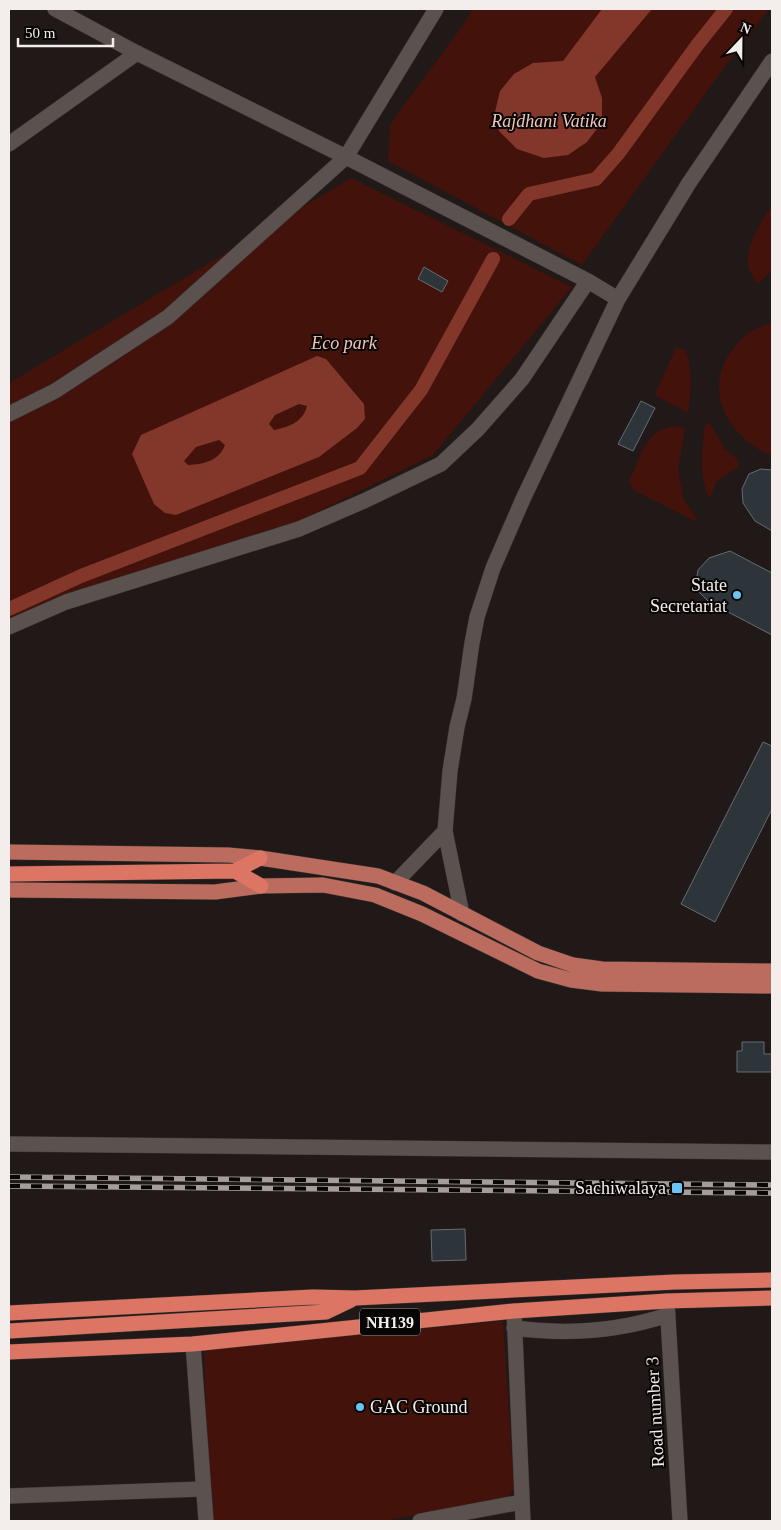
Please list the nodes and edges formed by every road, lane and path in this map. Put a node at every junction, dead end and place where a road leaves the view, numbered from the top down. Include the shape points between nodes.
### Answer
1 (55, 9) edge
2 (436, 9) edge
3 (137, 53) junction
4 (772, 61) edge
5 (9, 144) edge
6 (346, 157) junction
7 (588, 281) junction
8 (618, 299) junction
9 (9, 414) edge
10 (9, 627) edge
11 (445, 832) junction
12 (9, 852) edge
13 (260, 858) junction
14 (228, 872) junction
15 (9, 874) edge
16 (396, 883) junction
17 (261, 886) junction
18 (9, 890) edge
19 (462, 914) junction
20 (772, 970) edge
21 (772, 986) edge
22 (9, 1144) edge
23 (772, 1152) edge
24 (772, 1280) edge
25 (355, 1298) junction
26 (772, 1298) edge
27 (668, 1308) junction
28 (514, 1311) junction
29 (319, 1312) junction
30 (9, 1313) edge
31 (357, 1326) junction
32 (514, 1328) junction
33 (9, 1332) edge
34 (193, 1344) junction
35 (9, 1352) edge
36 (202, 1489) junction
37 (9, 1496) edge
38 (522, 1502) junction
39 (206, 1521) edge
40 (420, 1521) edge
41 (522, 1521) edge
42 (680, 1521) edge

1 - 3 street
2 - 6 street
3 - 5 street
3 - 6 street
4 - 8 street via 690,183
6 - 7 street
6 - 9 street via 168,317 55,390
7 - 8 street
7 - 10 street via 522,378 478,429 441,464 364,502 299,529 66,602
8 - 11 street via 523,499 484,595 477,617 453,752
11 - 16 street
11 - 19 street
12 - 13 main road
13 - 14 highway
13 - 16 main road via 378,876
14 - 15 highway
14 - 17 highway
16 - 19 main road
17 - 18 main road via 215,892
17 - 21 main road via 323,885 375,895 422,914 538,971 571,980 602,984
19 - 20 main road via 538,953 573,965 602,969
22 - 23 street
24 - 25 highway, NH139
25 - 29 highway
25 - 30 highway, NH139 via 313,1296
26 - 27 highway, NH139
27 - 28 highway, NH139
27 - 32 street via 637,1324 556,1332
27 - 42 street, Road number 3
28 - 31 highway, NH139
28 - 32 street
29 - 31 highway
29 - 33 highway
31 - 34 highway, NH139
32 - 38 street
34 - 35 highway, NH139
34 - 36 street
36 - 37 street
36 - 39 street
38 - 40 street
38 - 41 street

